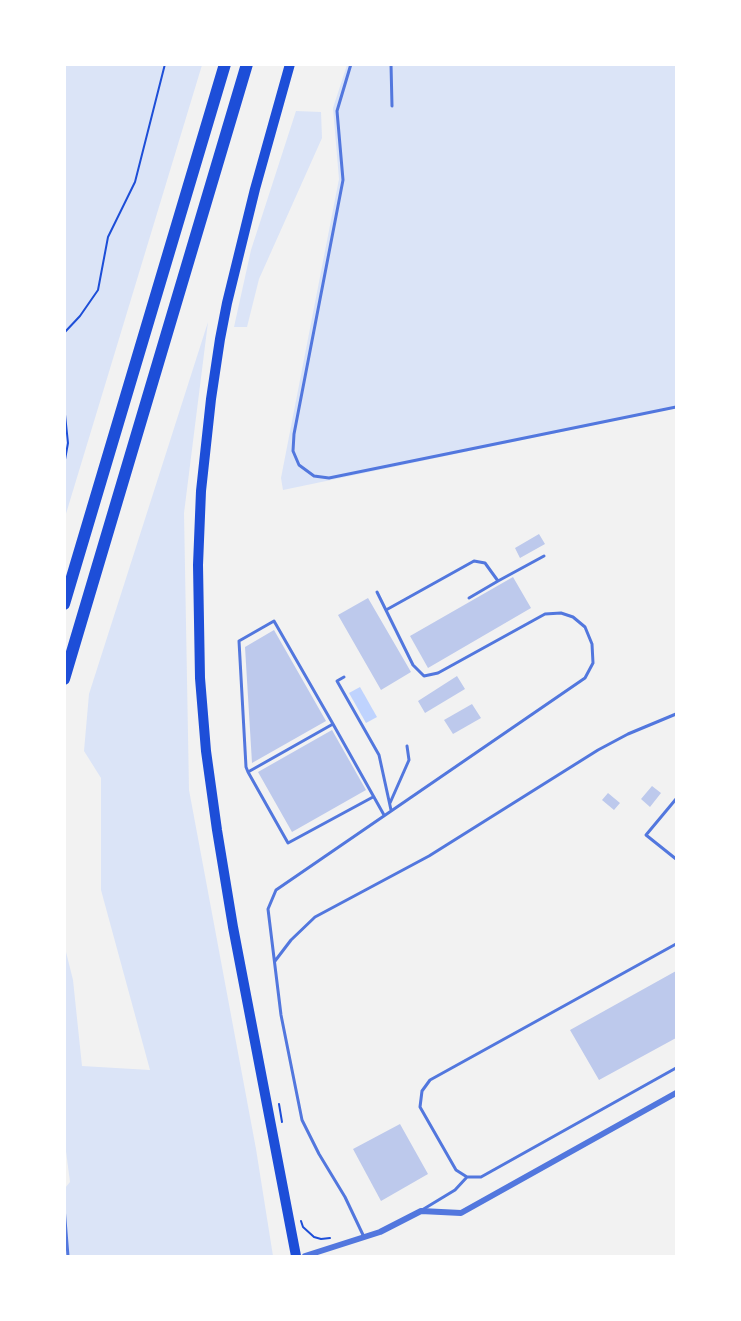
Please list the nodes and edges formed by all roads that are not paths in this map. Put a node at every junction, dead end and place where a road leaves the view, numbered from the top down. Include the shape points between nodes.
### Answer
1 (225, 64) edge
2 (247, 64) edge
3 (290, 64) edge
4 (351, 64) edge
5 (391, 64) edge
6 (392, 106) dead end
7 (676, 406) edge
8 (544, 556) dead end
9 (498, 582) junction
10 (377, 592) dead end
11 (469, 598) dead end
12 (64, 604) edge
13 (386, 610) junction
14 (344, 677) dead end
15 (64, 679) edge
16 (676, 714) edge
17 (333, 724) junction
18 (407, 746) dead end
19 (248, 772) junction
20 (374, 796) junction
21 (676, 798) edge
22 (390, 805) junction
23 (391, 810) junction
24 (384, 815) junction
25 (676, 860) edge
26 (676, 944) edge
27 (274, 962) junction
28 (676, 1068) edge
29 (676, 1093) edge
30 (466, 1177) junction
31 (64, 1207) edge
32 (421, 1211) junction
33 (364, 1238) junction
34 (68, 1257) edge
35 (296, 1257) edge
36 (305, 1257) edge

1 - 12 highway
2 - 15 highway
3 - 35 main road via 255,189 220,339 201,490 198,565 200,678 217,830
4 - 7 lane via 337,111 343,180 294,434 293,451 299,465 314,476 329,478
5 - 6 lane
8 - 9 lane
9 - 11 lane
9 - 13 lane via 485,563 474,561
10 - 13 lane
13 - 23 lane via 413,665 424,676 438,673 545,614 561,613 585,627 592,644 593,663 585,678
14 - 22 lane via 337,681 379,755
16 - 27 lane via 598,750 429,856 315,916
17 - 19 lane
17 - 19 lane via 274,621 239,641
17 - 20 lane
18 - 22 lane via 409,760
19 - 20 lane via 288,843
20 - 24 lane
21 - 25 lane via 646,834
22 - 23 lane
23 - 24 lane
24 - 27 lane via 276,890 268,909
26 - 30 lane via 430,1080 422,1091 420,1107 456,1170
27 - 33 lane via 302,1120
28 - 30 lane via 481,1177
29 - 32 street via 461,1213
30 - 32 lane via 455,1190
31 - 34 lane
32 - 33 street
33 - 36 street

